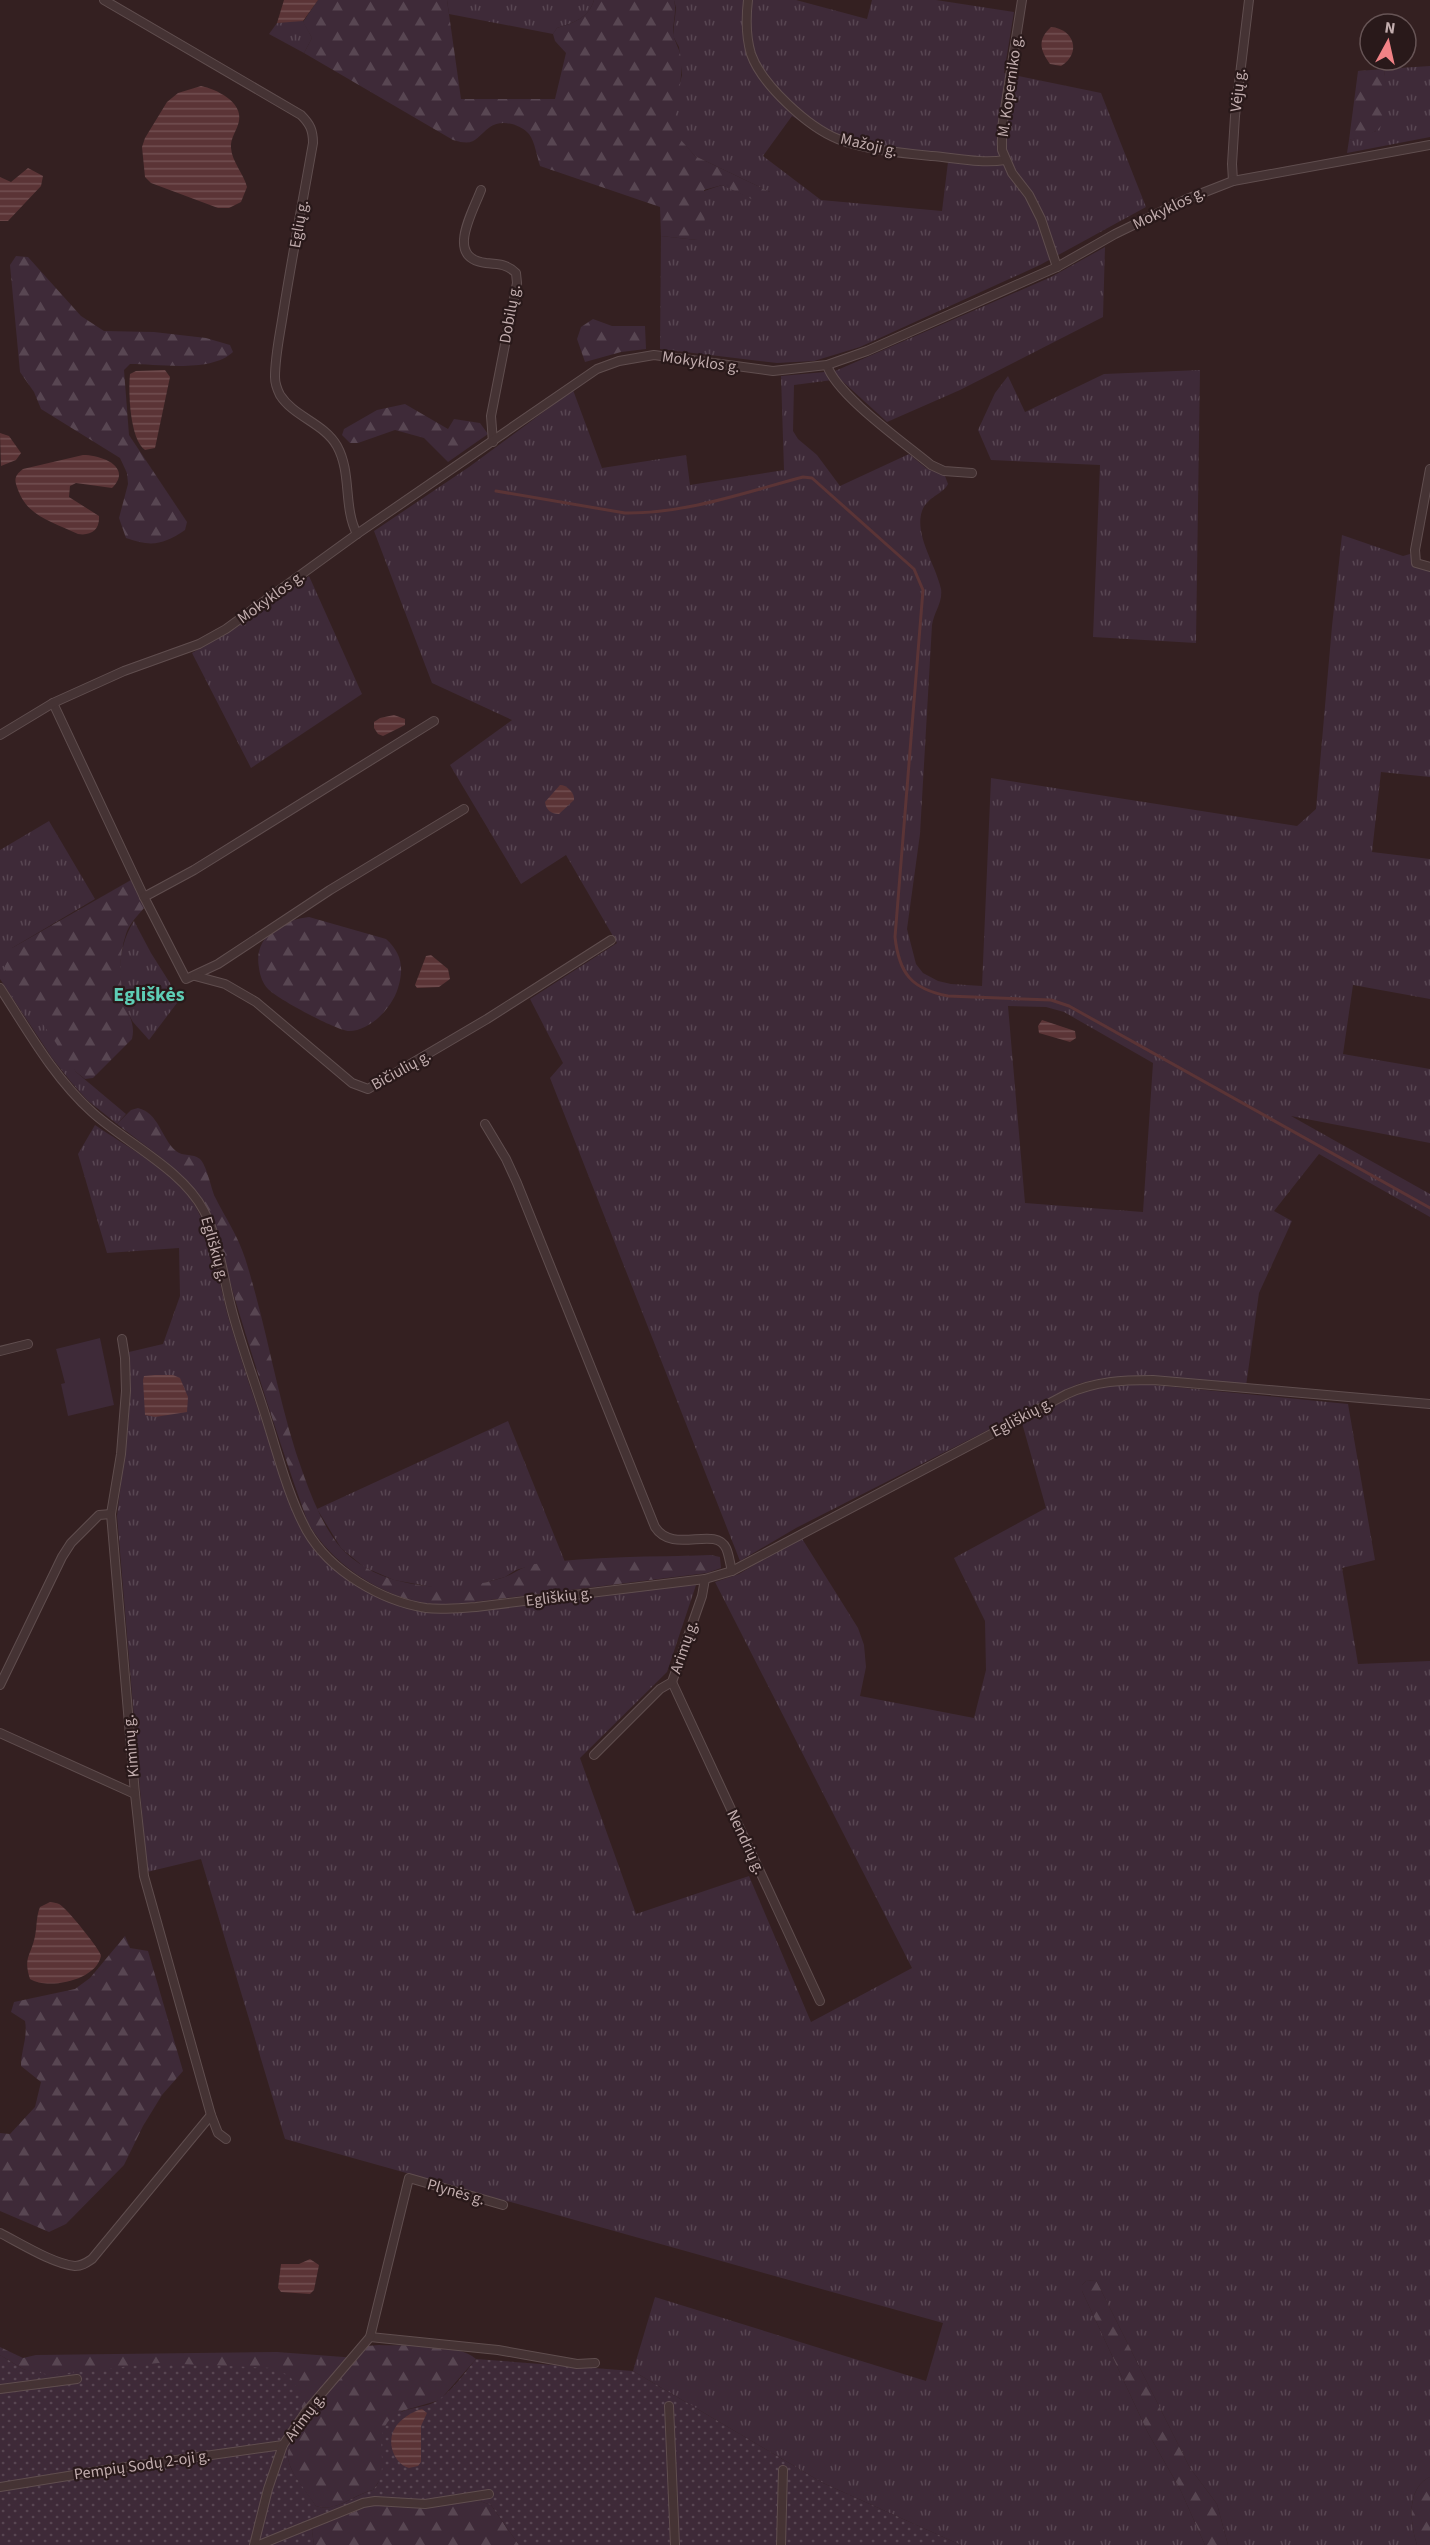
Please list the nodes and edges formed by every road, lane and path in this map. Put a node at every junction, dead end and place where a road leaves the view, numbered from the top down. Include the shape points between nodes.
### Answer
1 (104, 0) edge
2 (748, 0) edge
3 (1022, 0) edge
4 (1249, 0) edge
5 (1430, 146) edge
6 (1005, 160) junction
7 (1233, 181) junction
8 (481, 190) dead end
9 (1058, 267) junction
10 (826, 365) junction
11 (493, 442) junction
12 (1430, 469) edge
13 (972, 473) dead end
14 (357, 534) junction
15 (1430, 567) edge
16 (53, 703) junction
17 (434, 721) dead end
18 (0, 735) edge
19 (464, 809) dead end
20 (144, 897) junction
21 (611, 940) dead end
22 (191, 978) junction
23 (0, 988) edge
24 (485, 1124) dead end
25 (122, 1339) dead end
26 (28, 1344) dead end
27 (0, 1351) edge
28 (1430, 1404) edge
29 (111, 1514) junction
30 (732, 1571) junction
31 (705, 1579) junction
32 (672, 1682) junction
33 (0, 1685) edge
34 (0, 1733) edge
35 (594, 1755) dead end
36 (135, 1794) junction
37 (820, 2001) dead end
38 (211, 2115) junction
39 (226, 2139) dead end
40 (410, 2178) joint
41 (503, 2205) dead end
42 (0, 2233) edge
43 (370, 2337) junction
44 (595, 2362) dead end
45 (77, 2379) dead end
46 (0, 2389) edge
47 (669, 2406) dead end
48 (283, 2445) junction
49 (783, 2470) dead end
50 (0, 2487) edge
51 (489, 2494) dead end
52 (254, 2545) edge
53 (259, 2545) edge
54 (675, 2545) edge
55 (781, 2545) edge

1 - 14 street, Eglių g. via 309,123 314,143 286,292 276,387 280,396 320,427 337,446
2 - 6 street, Mažoji g. via 748,43 759,70 799,116 822,131 840,140 872,147 983,161
3 - 6 street, M. Koperniko g. via 1002,128
4 - 7 street, Vėjų g. via 1235,116
5 - 7 street, Mokyklos g.
6 - 9 street, M. Koperniko g. via 1041,219
7 - 9 street, Mokyklos g. via 1115,234
8 - 11 street, Dobilų g. via 463,238 464,249 468,258 475,261 508,266 516,273 517,283 491,416
9 - 10 street, Mokyklos g. via 867,351
10 - 11 street, Mokyklos g. via 773,371 654,355 618,361 577,381
10 - 13 street via 832,378 863,409 932,465 944,471
11 - 14 street, Mokyklos g.
12 - 15 street via 1415,550 1416,563
14 - 16 street, Mokyklos g. via 217,634
16 - 18 street, Mokyklos g.
16 - 20 street
17 - 20 street
19 - 22 street
20 - 22 street
21 - 22 street, Bičiulių g. via 368,1089 352,1083 255,1002 225,984
23 - 31 street, Egliškių g. via 65,1085 92,1113 182,1183 204,1210 232,1311 288,1482 308,1531 350,1576 414,1606 446,1609
24 - 30 street via 517,1183 655,1527 660,1536 668,1539 711,1538 722,1542
25 - 29 street, Kiminų g. via 125,1402
26 - 27 street
28 - 30 street, Egliškių g. via 1153,1380 1088,1385
29 - 33 street via 99,1515 71,1542
29 - 36 street, Kiminų g.
30 - 31 street, Egliškių g.
31 - 32 street, Arimų g.
32 - 35 street, Arimų g. via 660,1689
32 - 37 street, Nendrių g.
34 - 36 street
36 - 38 street, Kiminų g. via 144,1876
38 - 39 street, Kiminų g. via 218,2133
38 - 42 street via 83,2265 72,2266
40 - 41 street, Plynės g.
40 - 43 street, Arimų g.
43 - 44 street via 498,2350 569,2364
43 - 48 street, Arimų g.
45 - 46 street
47 - 54 street
48 - 50 street, Pempių Sodų 2-oji g.
48 - 52 street, Arimų g.
49 - 55 street
51 - 53 street via 425,2504 363,2503

